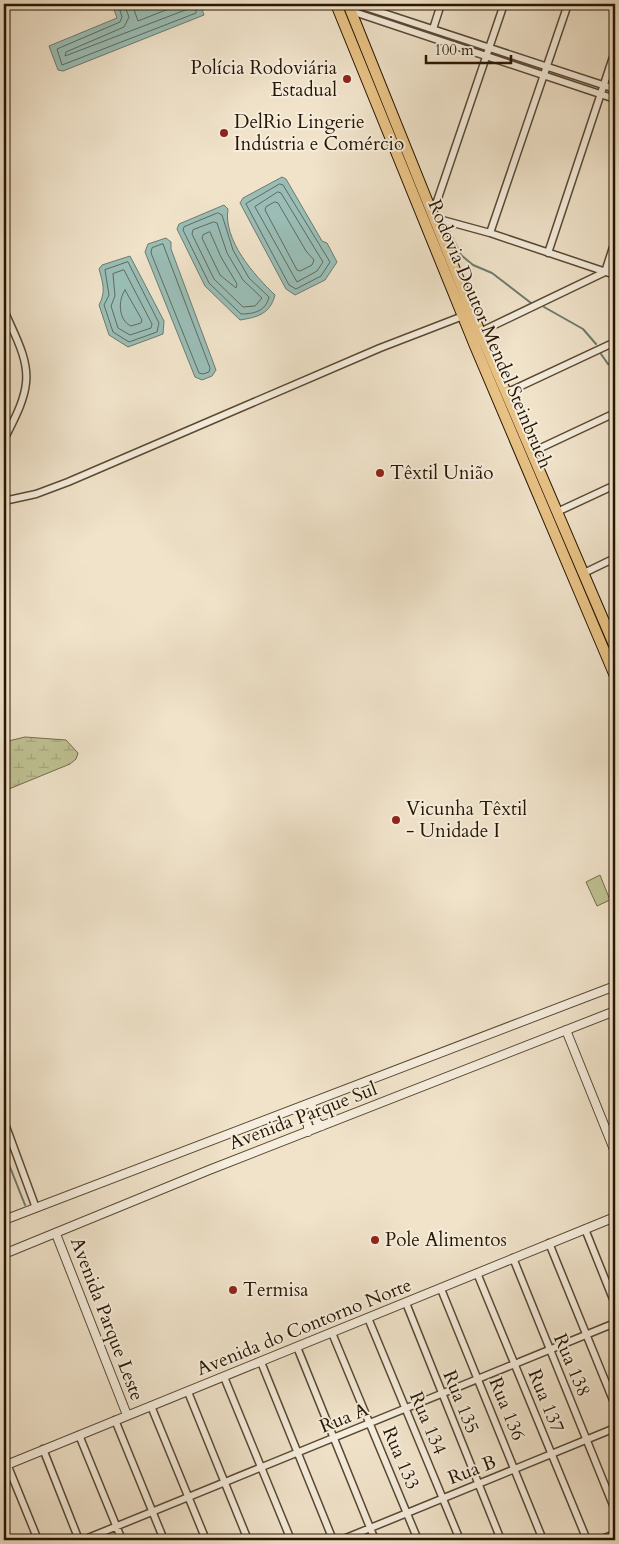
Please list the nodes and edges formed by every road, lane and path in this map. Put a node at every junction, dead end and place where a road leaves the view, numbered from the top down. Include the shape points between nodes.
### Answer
1 (336, 4) edge
2 (441, 4) edge
3 (504, 4) edge
4 (568, 4) edge
5 (352, 6) edge
6 (433, 29) junction
7 (444, 33) junction
8 (441, 41) junction
9 (489, 48) junction
10 (615, 51) edge
11 (486, 56) junction
12 (547, 68) junction
13 (544, 75) junction
14 (604, 86) junction
15 (615, 90) edge
16 (601, 94) junction
17 (615, 99) edge
18 (434, 215) junction
19 (490, 233) junction
20 (615, 241) edge
21 (548, 253) junction
22 (605, 272) junction
23 (615, 275) edge
24 (4, 310) edge
25 (463, 316) junction
26 (480, 332) junction
27 (615, 342) edge
28 (506, 393) junction
29 (615, 413) edge
30 (4, 440) edge
31 (532, 452) junction
32 (615, 485) edge
33 (4, 501) edge
34 (557, 512) junction
35 (615, 558) edge
36 (584, 572) junction
37 (612, 632) edge
38 (615, 647) edge
39 (615, 676) edge
40 (615, 986) edge
41 (615, 1011) edge
42 (566, 1030) junction
43 (311, 1103) junction
44 (298, 1108) junction
45 (4, 1121) edge
46 (322, 1126) junction
47 (308, 1132) junction
48 (615, 1152) edge
49 (36, 1208) junction
50 (615, 1217) edge
51 (4, 1220) edge
52 (585, 1229) junction
53 (56, 1234) junction
54 (549, 1243) junction
55 (4, 1254) edge
56 (513, 1258) junction
57 (477, 1273) junction
58 (441, 1289) junction
59 (406, 1303) junction
60 (615, 1304) edge
61 (368, 1318) junction
62 (615, 1323) edge
63 (332, 1333) junction
64 (586, 1336) junction
65 (297, 1347) junction
66 (550, 1350) junction
67 (261, 1362) junction
68 (515, 1364) junction
69 (224, 1377) junction
70 (478, 1379) junction
71 (188, 1392) junction
72 (441, 1394) junction
73 (615, 1405) edge
74 (151, 1406) junction
75 (406, 1408) junction
76 (127, 1415) junction
77 (115, 1420) junction
78 (370, 1424) junction
79 (615, 1428) edge
80 (79, 1435) junction
81 (334, 1438) junction
82 (588, 1440) junction
83 (43, 1449) junction
84 (297, 1453) junction
85 (551, 1454) junction
86 (5, 1465) edge
87 (262, 1468) junction
88 (516, 1469) junction
89 (225, 1483) junction
90 (478, 1485) junction
91 (189, 1497) junction
92 (443, 1497) junction
93 (615, 1507) edge
94 (407, 1512) junction
95 (153, 1513) junction
96 (116, 1527) junction
97 (370, 1528) junction
98 (615, 1534) edge
99 (38, 1540) edge
100 (79, 1540) edge
101 (83, 1540) edge
102 (122, 1540) edge
103 (164, 1540) edge
104 (206, 1540) edge
105 (248, 1540) edge
106 (291, 1540) edge
107 (333, 1540) edge
108 (341, 1540) edge
109 (375, 1540) edge
110 (418, 1540) edge
111 (460, 1540) edge
112 (500, 1540) edge
113 (544, 1540) edge
114 (587, 1540) edge
115 (599, 1540) edge

1 - 25 highway, Rodovia Doutor Mendel Steinbruch
2 - 6 street
3 - 9 street
4 - 12 street
5 - 6 street
5 - 8 street
5 - 18 highway, Rodovia Doutor Mendel Steinbruch
6 - 7 street
7 - 8 street
7 - 9 street
8 - 11 street
9 - 11 street
9 - 12 street
10 - 14 street
11 - 13 street
11 - 18 street
12 - 13 street
12 - 14 street
13 - 16 street
13 - 19 street
14 - 15 street
14 - 16 street
16 - 17 street
16 - 21 street
18 - 19 street
18 - 26 highway, Rodovia Doutor Mendel Steinbruch
19 - 21 street
20 - 22 street
21 - 22 street
22 - 23 street
22 - 26 street
24 - 30 street via 22,353 26,376 23,396
25 - 33 street via 380,348 68,482
25 - 39 highway, Rodovia Doutor Mendel Steinbruch
26 - 28 highway, Rodovia Doutor Mendel Steinbruch
27 - 28 street
28 - 31 highway, Rodovia Doutor Mendel Steinbruch
29 - 31 street
31 - 34 highway, Rodovia Doutor Mendel Steinbruch
32 - 34 street
34 - 36 highway, Rodovia Doutor Mendel Steinbruch
35 - 36 street
36 - 37 highway, Rodovia Doutor Mendel Steinbruch
37 - 38 highway, Rodovia Doutor Mendel Steinbruch
40 - 43 street, Avenida Parque Sul
41 - 42 street, Avenida Parque Sul
42 - 46 street, Avenida Parque Sul
42 - 48 street
43 - 44 street, Avenida Parque Sul
43 - 46 street via 317,1122
44 - 47 street via 308,1124
44 - 49 street, Avenida Parque Sul
45 - 49 street
46 - 47 street, Avenida Parque Sul
47 - 53 street, Avenida Parque Sul
49 - 51 street, Avenida Parque Sul
50 - 52 street, Avenida do Contorno Norte
52 - 54 street, Avenida do Contorno Norte
52 - 60 street
53 - 55 street, Avenida Parque Sul
53 - 76 street, Avenida Parque Leste
54 - 56 street, Avenida do Contorno Norte
54 - 64 street
56 - 57 street, Avenida do Contorno Norte
56 - 66 street, Rua 138
57 - 58 street, Avenida do Contorno Norte
57 - 68 street, Rua 137
58 - 59 street, Avenida do Contorno Norte
58 - 70 street, Rua 136
59 - 61 street, Avenida do Contorno Norte
59 - 72 street, Rua 135
61 - 63 street, Avenida do Contorno Norte
61 - 75 street, Rua 134
62 - 64 street, Rua A
63 - 65 street, Avenida do Contorno Norte
63 - 78 street, Rua 133
64 - 66 street, Rua A
64 - 73 street
65 - 67 street, Avenida do Contorno Norte
65 - 81 street
66 - 68 street, Rua A
66 - 82 street, Rua 138
67 - 69 street, Avenida do Contorno Norte
67 - 84 street
68 - 70 street, Rua A
68 - 85 street, Rua 137
69 - 71 street, Avenida do Contorno Norte
69 - 87 street
70 - 72 street, Rua A
70 - 88 street, Rua 136
71 - 74 street, Avenida do Contorno Norte
71 - 89 street
72 - 75 street, Rua A
72 - 90 street, Rua 135
74 - 76 street, Avenida do Contorno Norte
74 - 91 street
75 - 78 street, Rua A
75 - 92 street, Rua 134
76 - 77 street, Avenida do Contorno Norte
77 - 80 street, Avenida do Contorno Norte
77 - 95 street
78 - 81 street, Rua A
78 - 94 street, Rua 133
79 - 82 street, Rua B
80 - 83 street, Avenida do Contorno Norte
80 - 96 street
81 - 84 street, Rua A
81 - 97 street
82 - 85 street, Rua B
82 - 93 street, Rua 138
83 - 86 street, Avenida do Contorno Norte
83 - 100 street
84 - 87 street, Rua A
84 - 107 street
85 - 88 street, Rua B
85 - 114 street, Rua 137
86 - 99 street
87 - 89 street, Rua A
87 - 106 street
88 - 90 street, Rua B
88 - 113 street, Rua 136
89 - 91 street, Rua A
89 - 105 street
90 - 92 street, Rua B
90 - 112 street, Rua 135
91 - 95 street, Rua A
91 - 104 street
92 - 94 street, Rua B
92 - 111 street, Rua 134
94 - 97 street, Rua B
94 - 110 street, Rua 133
95 - 96 street, Rua A
95 - 103 street
96 - 101 street, Rua A
96 - 102 street
97 - 108 street, Rua B
97 - 109 street
98 - 115 street

